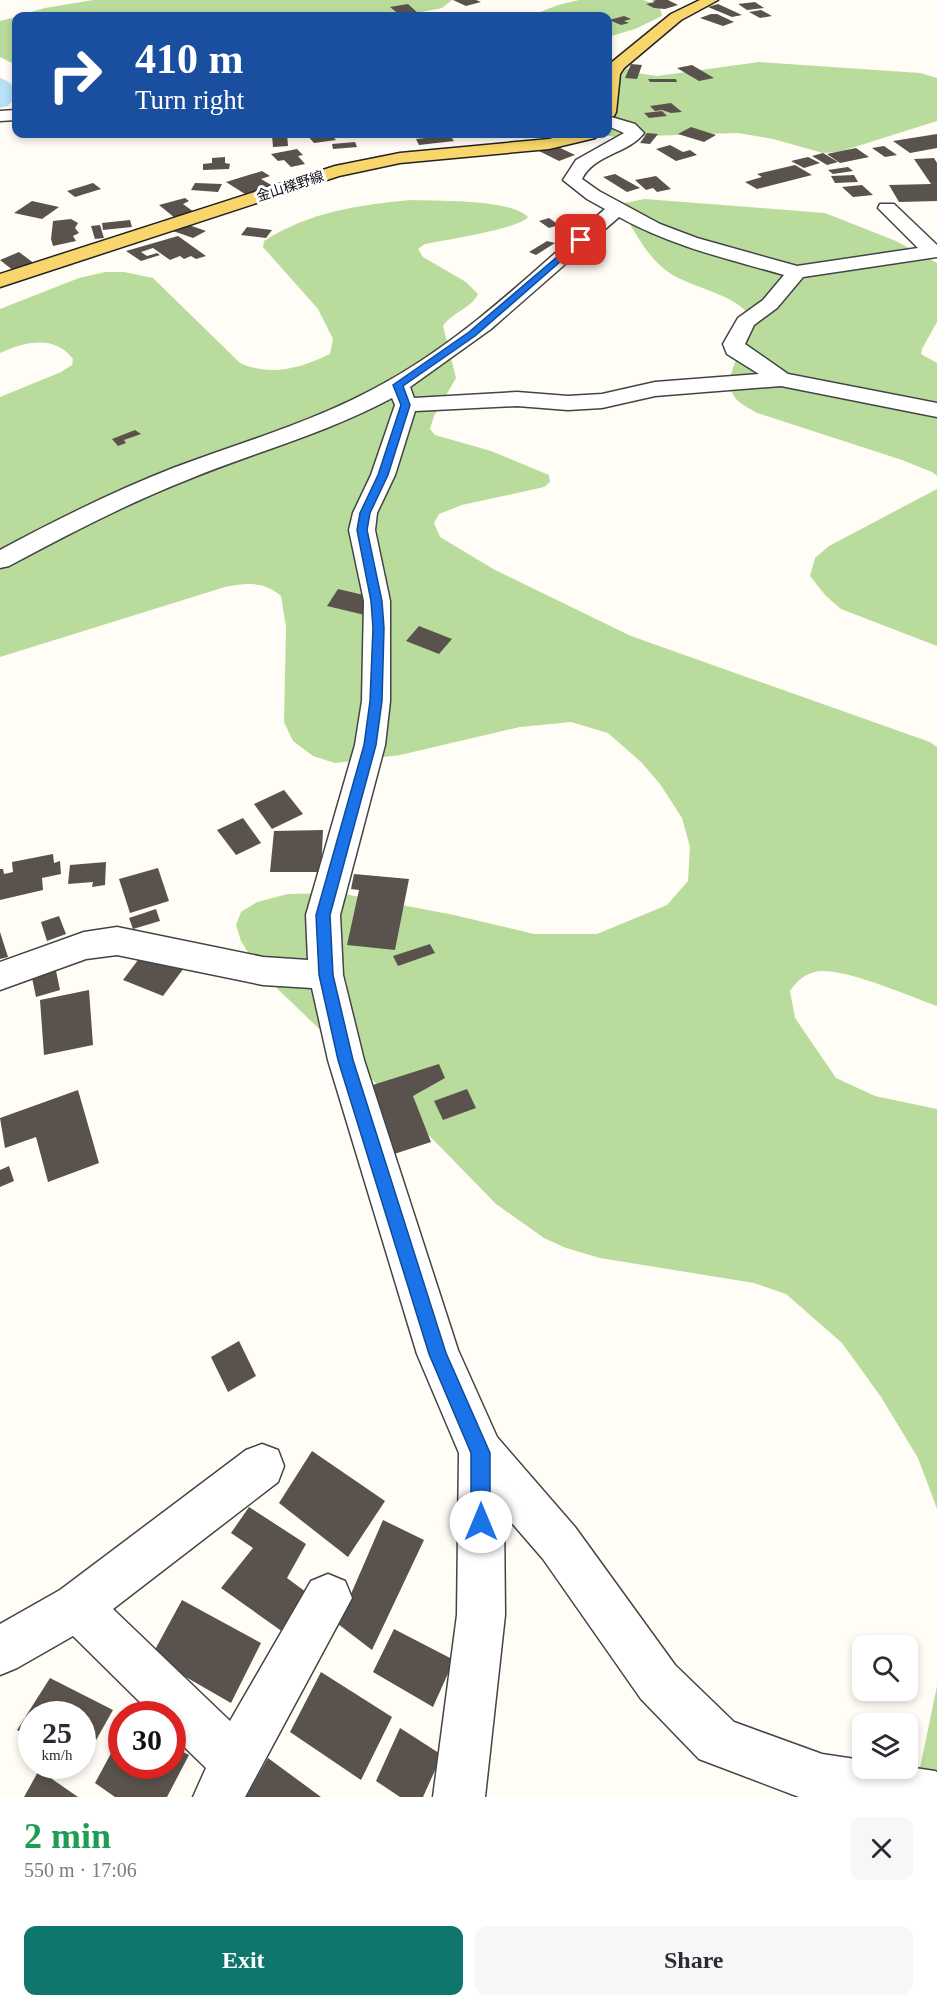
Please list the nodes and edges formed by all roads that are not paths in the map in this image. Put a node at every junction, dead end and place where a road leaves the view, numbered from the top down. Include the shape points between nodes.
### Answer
1 (711, 0) edge
2 (612, 74) edge
3 (612, 122) edge
4 (573, 138) edge
5 (887, 208) dead end
6 (617, 209) junction
7 (798, 272) junction
8 (0, 281) edge
9 (781, 380) junction
10 (402, 395) junction
11 (937, 410) edge
12 (0, 560) edge
13 (326, 975) junction
14 (0, 976) edge
15 (481, 1453) junction
16 (262, 1466) dead end
17 (328, 1598) dead end
18 (77, 1607) junction
19 (0, 1651) edge
20 (227, 1779) edge
21 (459, 1797) edge
22 (935, 1797) edge

1 - 2 main road via 676,17
3 - 6 street via 634,133 581,165 572,180
4 - 8 main road, 金山檪野線 via 549,144 400,158 335,171
5 - 7 street via 933,252
6 - 7 street via 690,242
6 - 10 street
7 - 9 street via 770,304 745,322 734,344 735,349
9 - 10 street via 655,389 602,401 568,403
9 - 11 street
10 - 12 street via 329,418 116,500
10 - 13 street via 383,475 365,513 362,530 377,601 376,701 370,745 323,915
13 - 14 street via 263,971 117,941 84,946
13 - 15 street via 346,1060 438,1354
15 - 21 street via 481,1615
15 - 22 street via 559,1543 658,1682 717,1741 822,1780
16 - 18 street
17 - 20 street
18 - 19 street
18 - 20 street

